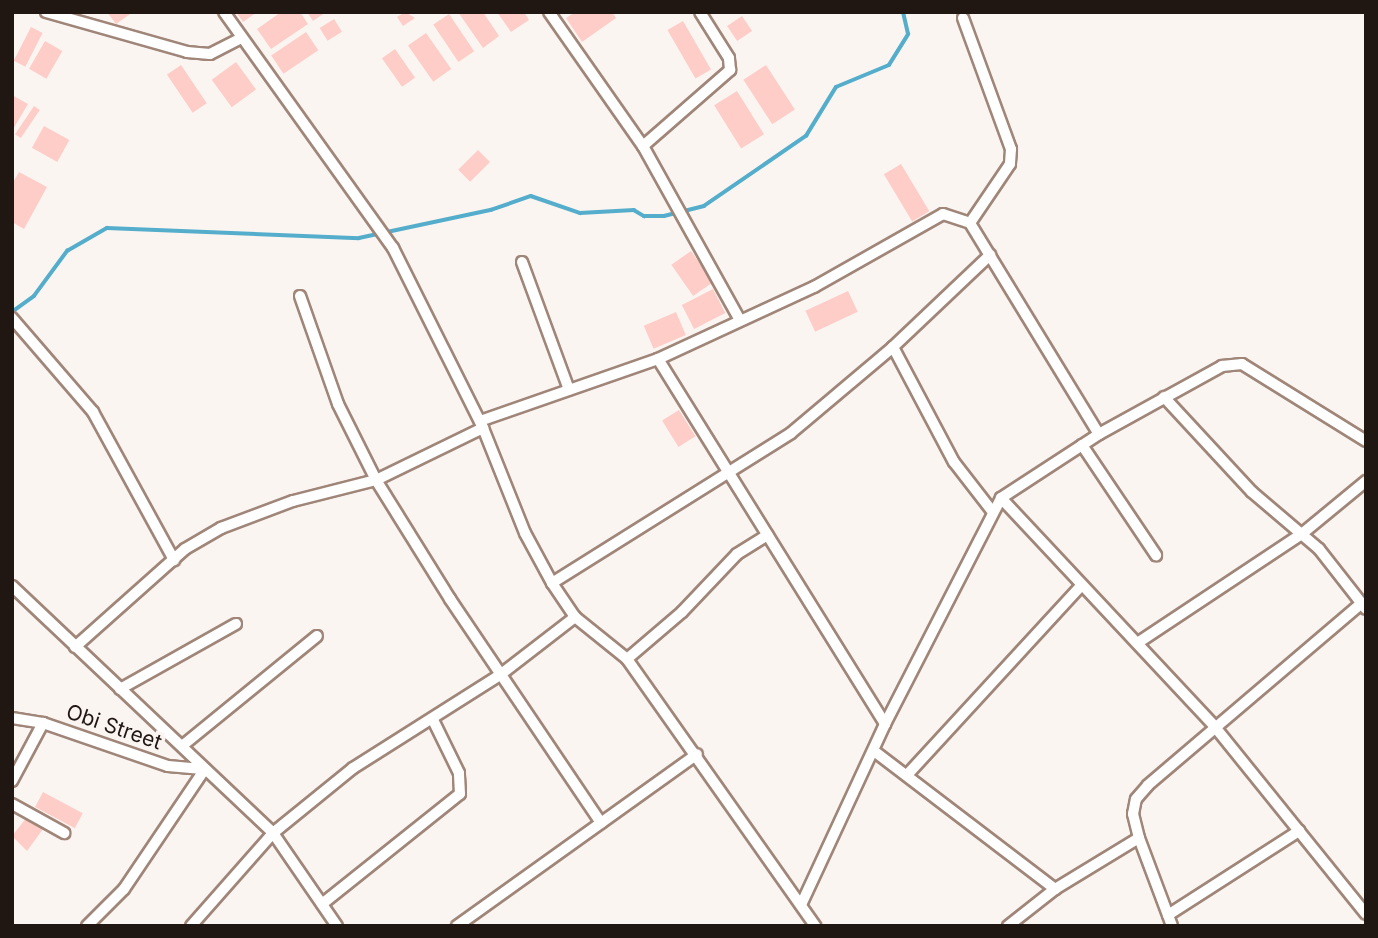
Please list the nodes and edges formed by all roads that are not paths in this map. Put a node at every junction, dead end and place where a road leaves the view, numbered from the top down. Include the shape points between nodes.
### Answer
1 (46, 12) edge
2 (224, 12) edge
3 (549, 12) edge
4 (701, 12) edge
5 (963, 18) dead end
6 (242, 38) junction
7 (643, 146) junction
8 (970, 223) junction
9 (990, 255) junction
10 (522, 262) dead end
11 (300, 296) dead end
12 (14, 320) edge
13 (740, 320) junction
14 (893, 347) junction
15 (658, 359) junction
16 (569, 390) junction
17 (1164, 397) junction
18 (482, 424) junction
19 (1099, 434) junction
20 (1366, 441) edge
21 (1082, 445) junction
22 (730, 474) junction
23 (376, 480) junction
24 (1366, 481) edge
25 (1001, 498) junction
26 (992, 511) junction
27 (1303, 533) junction
28 (768, 535) junction
29 (1156, 555) dead end
30 (174, 560) junction
31 (552, 583) junction
32 (1082, 585) junction
33 (12, 586) edge
34 (1364, 606) edge
35 (575, 617) junction
36 (236, 624) dead end
37 (317, 636) dead end
38 (1139, 642) junction
39 (75, 647) junction
40 (627, 659) junction
41 (500, 675) junction
42 (120, 689) junction
43 (12, 718) edge
44 (433, 720) junction
45 (43, 723) junction
46 (885, 724) junction
47 (1215, 727) junction
48 (182, 746) junction
49 (874, 751) junction
50 (697, 754) junction
51 (205, 769) junction
52 (907, 775) junction
53 (12, 781) edge
54 (12, 804) edge
55 (601, 822) junction
56 (1299, 831) junction
57 (64, 832) dead end
58 (273, 832) junction
59 (1139, 838) junction
60 (1055, 889) junction
61 (322, 904) junction
62 (801, 905) junction
63 (1366, 914) edge
64 (1170, 920) edge
65 (88, 926) edge
66 (191, 926) edge
67 (337, 926) edge
68 (457, 926) edge
69 (815, 926) edge
70 (1008, 926) edge

1 - 6 street via 187,52 210,54
2 - 6 street
3 - 7 street
4 - 7 street via 729,58 730,70
5 - 8 street via 1011,149 1010,164
6 - 18 street via 393,248
7 - 13 street via 676,202 683,225
8 - 9 street
8 - 13 street via 943,214 814,287
9 - 14 street
9 - 19 street
10 - 16 street
11 - 23 street via 338,404
12 - 30 street via 93,412
13 - 15 street
14 - 22 street via 791,433
14 - 26 street via 954,462
15 - 16 street
15 - 22 street
16 - 18 street
17 - 19 street
17 - 20 street via 1222,366 1242,365
17 - 27 street via 1252,492
18 - 23 street
18 - 31 street via 525,533
19 - 21 street
21 - 25 street
21 - 29 street
22 - 28 street
22 - 31 street
23 - 30 street via 293,501 221,528
23 - 41 street
24 - 27 street
25 - 26 street
25 - 32 street
26 - 46 street
27 - 34 street
27 - 38 street
28 - 40 street via 737,554 682,612
28 - 46 street
30 - 39 street
31 - 35 street
32 - 38 street
32 - 52 street
33 - 39 street
34 - 47 street
35 - 40 street
35 - 41 street
36 - 42 street
37 - 48 street
38 - 47 street
39 - 42 street
40 - 50 street
41 - 44 street
41 - 55 street
42 - 48 street
43 - 45 street, Obi Street
44 - 58 street via 353,768
44 - 61 street via 459,773 460,794
45 - 51 street, Obi Street via 168,766
45 - 53 street
46 - 49 street
47 - 56 street
47 - 59 street via 1136,799 1133,814
48 - 51 street
49 - 52 street
49 - 62 street
50 - 55 street
50 - 62 street
51 - 58 street
51 - 65 street via 124,889
52 - 60 street
54 - 57 street
55 - 68 street
56 - 63 street
56 - 64 street
58 - 61 street
58 - 66 street
59 - 60 street
59 - 64 street
60 - 70 street
61 - 67 street
62 - 69 street

